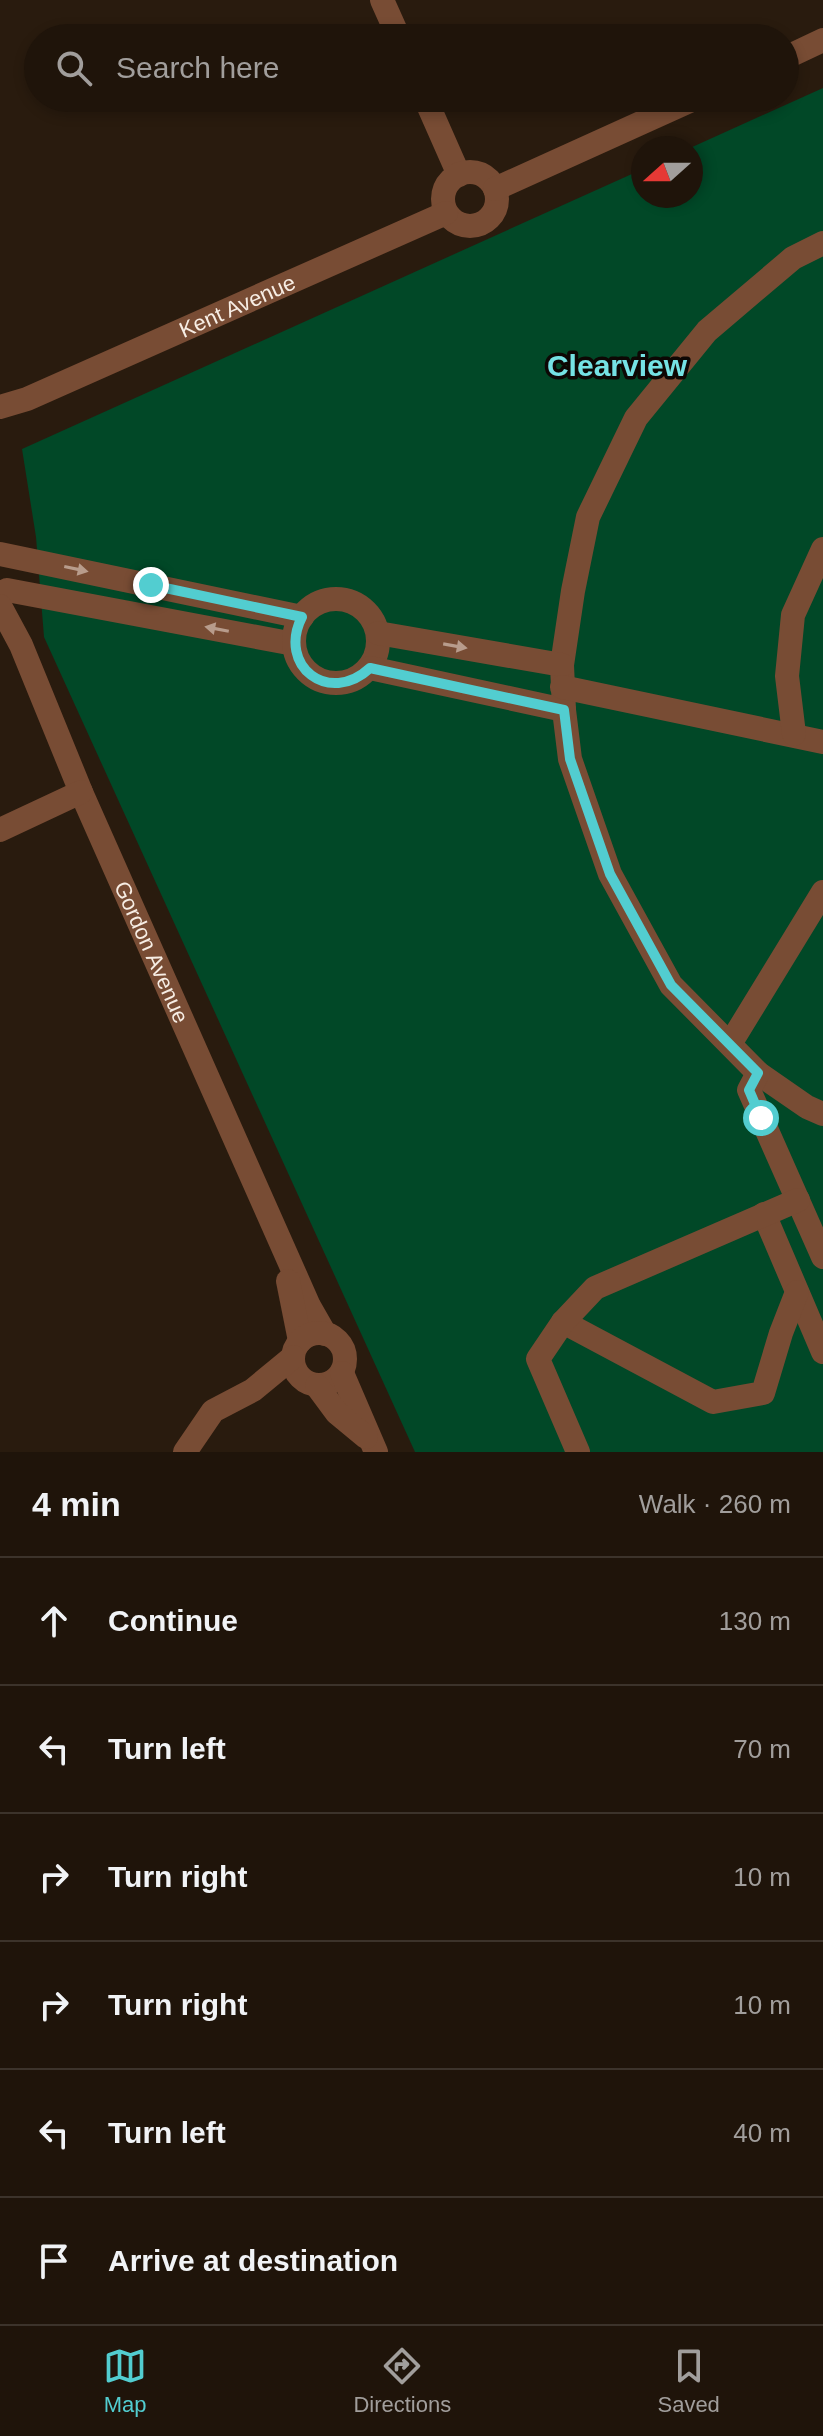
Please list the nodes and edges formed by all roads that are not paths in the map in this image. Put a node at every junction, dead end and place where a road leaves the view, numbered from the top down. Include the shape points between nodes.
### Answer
1 (382, 0) edge
2 (393, 24) edge
3 (823, 40) edge
4 (799, 51) edge
5 (431, 112) edge
6 (665, 112) edge
7 (459, 175) junction
8 (495, 189) junction
9 (446, 213) junction
10 (823, 243) edge
11 (27, 399) junction
12 (0, 407) edge
13 (0, 417) edge
14 (823, 549) edge
15 (0, 557) edge
16 (4, 598) edge
17 (302, 617) junction
18 (378, 633) junction
19 (294, 644) junction
20 (370, 668) junction
21 (563, 687) junction
22 (794, 734) junction
23 (823, 742) edge
24 (81, 792) junction
25 (0, 830) edge
26 (823, 892) edge
27 (730, 1044) junction
28 (758, 1073) junction
29 (823, 1114) edge
30 (798, 1200) junction
31 (764, 1214) junction
32 (287, 1255) junction
33 (823, 1257) edge
34 (797, 1292) junction
35 (563, 1322) junction
36 (325, 1334) junction
37 (823, 1352) edge
38 (303, 1366) junction
39 (342, 1373) junction
40 (373, 1447) edge
41 (185, 1452) edge
42 (578, 1452) edge

1 - 2 street
3 - 4 street
5 - 7 street
6 - 8 street
7 - 8 street via 481,174
7 - 9 street via 445,190
8 - 9 street via 495,209 484,223 466,226
9 - 11 street, Kent Avenue
10 - 21 street via 793,258 707,331 636,418 588,517 573,591
11 - 12 street, Kent Avenue
11 - 13 street, Kent Avenue
14 - 22 street via 793,615 787,676
15 - 16 street, Gordon Avenue
15 -> 17 street
19 -> 16 street
16 - 24 street, Gordon Avenue
17 - 18 street via 321,601 345,599 366,611
17 - 19 street
18 - 20 street
18 -> 21 street
19 - 20 street via 301,665 318,680 352,681
20 - 21 street
21 - 22 street
21 - 27 street via 570,759 610,874 671,985
22 - 23 street
24 - 25 street
24 - 32 street, Gordon Avenue
26 - 27 street
27 - 28 street
28 - 29 street
28 - 30 street via 749,1090
30 - 31 street
30 - 33 street
31 - 34 street
31 - 35 street via 595,1288
32 - 36 street, Gordon Avenue
32 - 38 street, Gordon Avenue
34 - 35 street via 763,1393 713,1402
34 - 37 street
35 - 42 street via 538,1359
36 - 38 street via 316,1333
36 - 39 street via 343,1349
38 - 39 street via 331,1383
38 - 40 street, Gordon Avenue via 337,1413
38 - 41 street via 213,1411
39 - 40 street, Gordon Avenue

